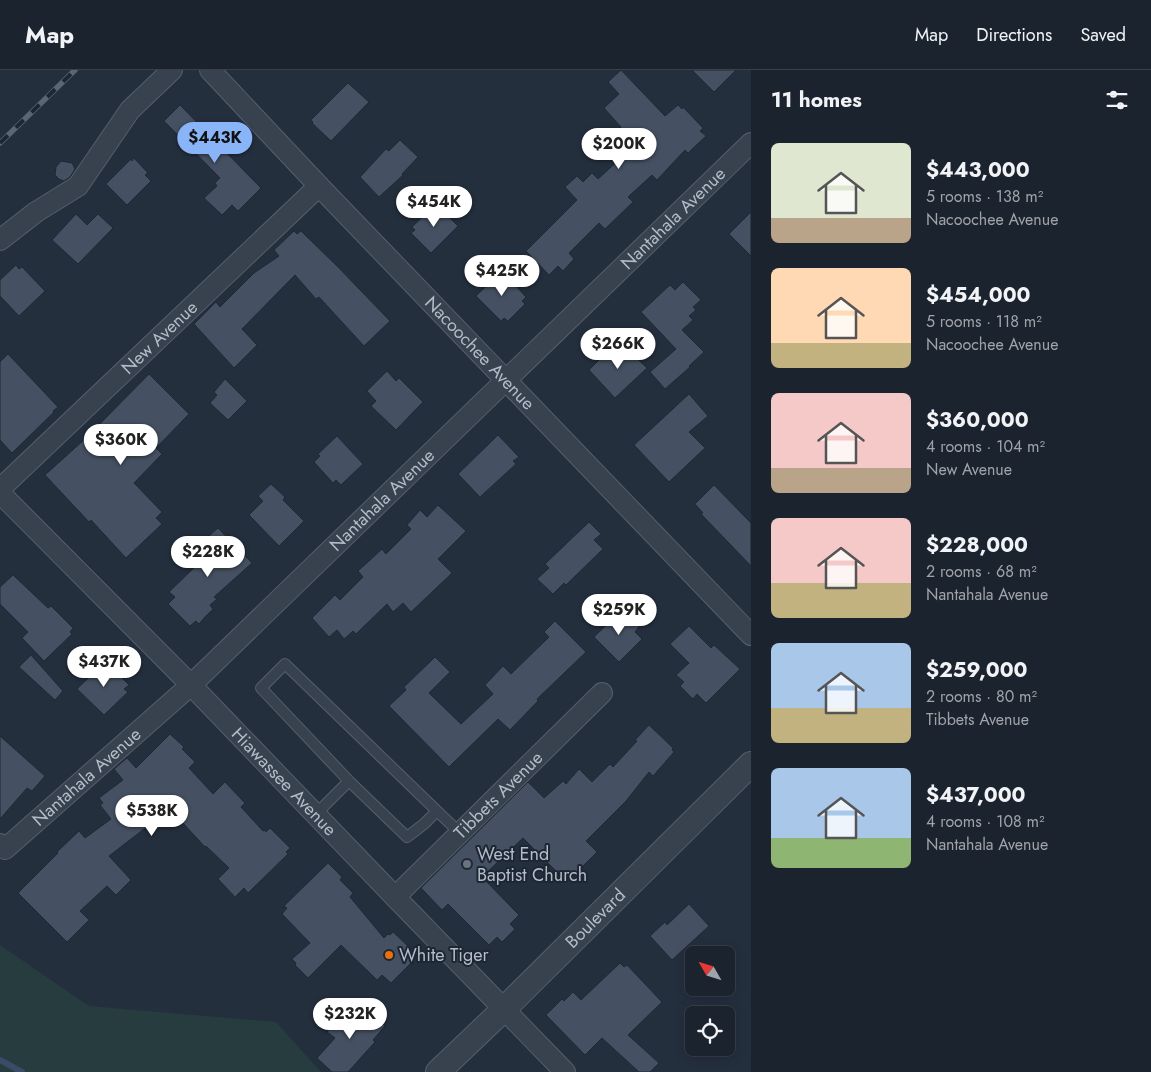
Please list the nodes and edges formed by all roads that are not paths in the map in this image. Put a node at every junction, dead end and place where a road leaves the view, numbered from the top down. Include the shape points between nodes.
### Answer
1 (172, 70) edge
2 (210, 70) edge
3 (751, 143) edge
4 (319, 186) junction
5 (0, 240) edge
6 (506, 380) junction
7 (0, 491) edge
8 (751, 634) edge
9 (191, 685) junction
10 (602, 692) dead end
11 (751, 764) edge
12 (349, 780) junction
13 (437, 811) junction
14 (315, 815) junction
15 (460, 833) junction
16 (3, 847) edge
17 (395, 897) junction
18 (504, 1009) junction
19 (438, 1072) edge
20 (565, 1072) edge

1 - 5 street via 130,110 78,186 36,212
2 - 4 street, Nacoochee Avenue
3 - 6 street, Nantahala Avenue
4 - 6 street, Nacoochee Avenue
4 - 7 street, New Avenue
6 - 8 street, Nacoochee Avenue
6 - 9 street, Nantahala Avenue
7 - 9 street, Hiawassee Avenue
9 - 14 street, Hiawassee Avenue
9 - 16 street, Nantahala Avenue
10 - 15 street, Tibbets Avenue
11 - 18 street, Boulevard
12 - 13 lane via 407,837
12 - 13 lane via 260,688 285,664
12 - 14 lane
13 - 15 lane
14 - 17 street, Hiawassee Avenue
15 - 17 street, Tibbets Avenue
17 - 18 street, Hiawassee Avenue
18 - 19 street, Boulevard
18 - 20 street, Hiawassee Avenue

